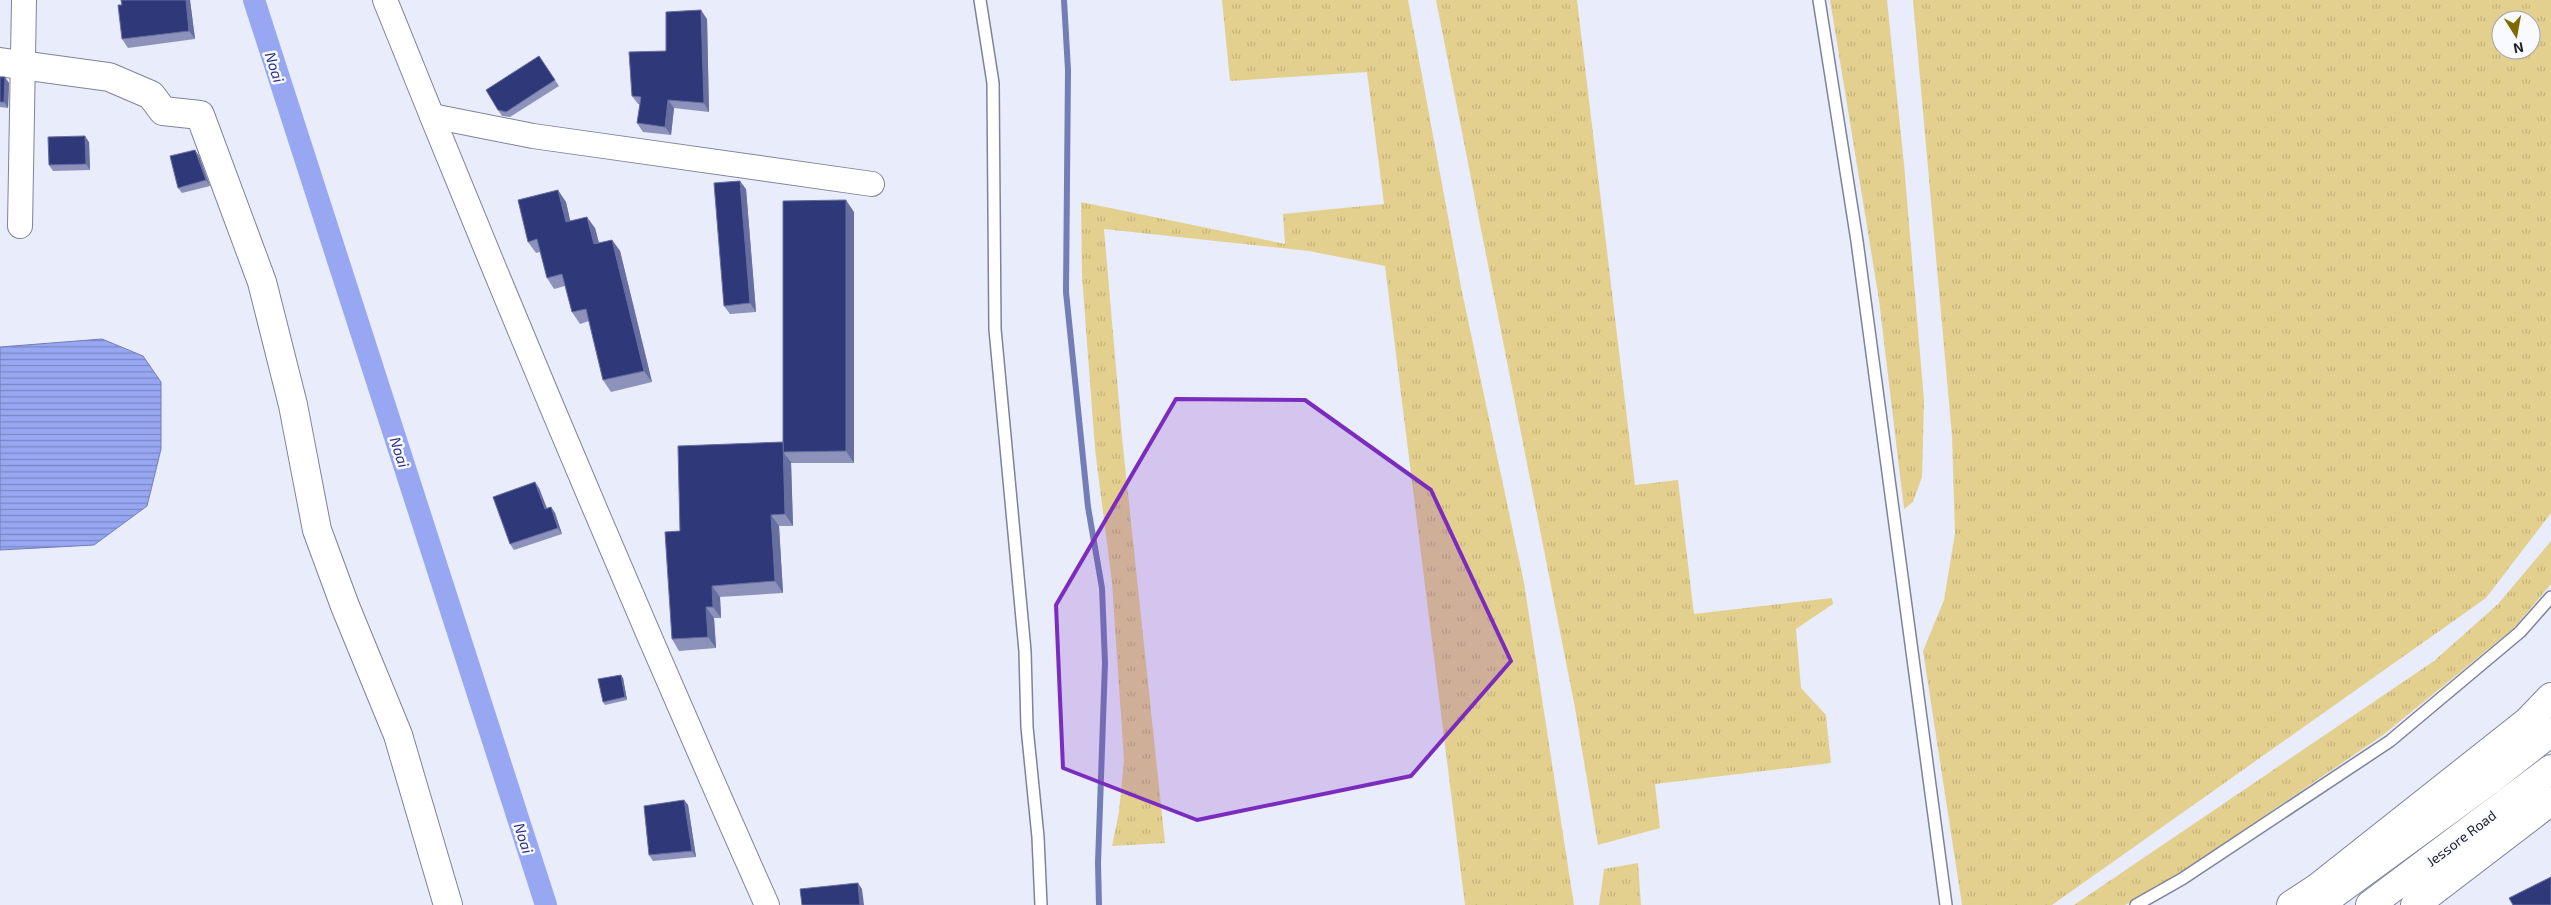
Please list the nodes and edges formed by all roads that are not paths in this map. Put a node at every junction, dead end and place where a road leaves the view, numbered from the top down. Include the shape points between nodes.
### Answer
1 (24, 0) edge
2 (385, 0) edge
3 (980, 0) edge
4 (1819, 0) edge
5 (11, 63) edge
6 (432, 116) junction
7 (872, 184) dead end
8 (20, 226) dead end
9 (2551, 597) edge
10 (2551, 697) edge
11 (2551, 732) edge
12 (2551, 769) edge
13 (2551, 801) edge
14 (448, 905) edge
15 (767, 905) edge
16 (1041, 905) edge
17 (1946, 905) edge
18 (2136, 905) edge
19 (2291, 905) edge
20 (2320, 905) edge
21 (2370, 905) edge
22 (2415, 905) edge

1 - 5 street
2 - 6 street
3 - 16 lane via 994,83 995,328 1025,651
4 - 17 lane via 1857,241
5 - 8 street
5 - 14 main road via 109,77 151,95 163,111 200,115 262,282 293,405 317,530 398,735
6 - 7 street via 533,136
6 - 15 street via 677,703
9 - 18 lane via 2520,632 2390,740 2182,879
10 - 19 main road via 2512,733 2317,888
11 - 20 main road
12 - 21 main road, Jessore Road
13 - 22 main road

